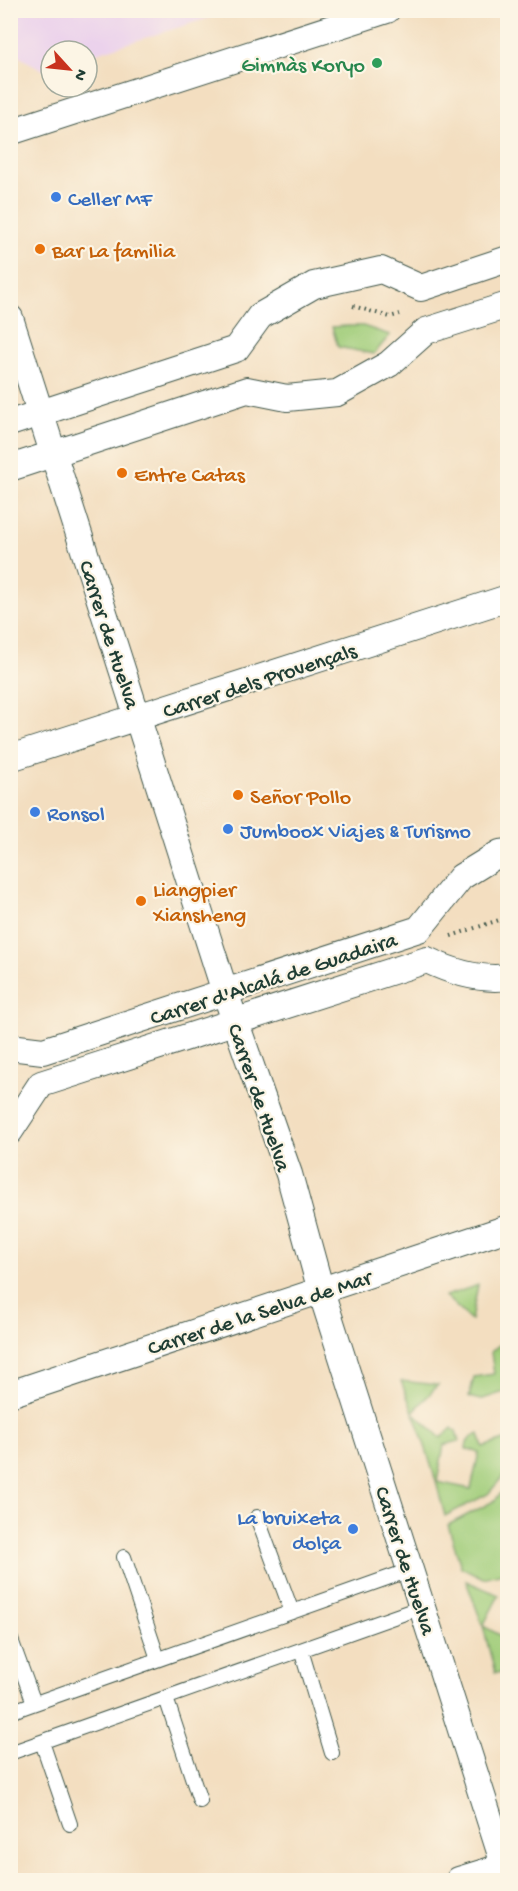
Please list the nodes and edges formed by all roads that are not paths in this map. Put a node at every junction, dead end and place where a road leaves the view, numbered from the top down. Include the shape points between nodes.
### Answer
1 (387, 10) edge
2 (10, 132) edge
3 (507, 259) edge
4 (507, 305) edge
5 (10, 318) edge
6 (41, 414) junction
7 (10, 423) edge
8 (54, 454) junction
9 (10, 468) edge
10 (507, 598) edge
11 (138, 718) junction
12 (10, 758) edge
13 (507, 852) edge
14 (507, 977) edge
15 (225, 992) junction
16 (236, 1023) junction
17 (10, 1047) edge
18 (10, 1131) edge
19 (507, 1228) edge
20 (321, 1291) junction
21 (10, 1394) edge
22 (257, 1517) dead end
23 (124, 1557) dead end
24 (410, 1570) junction
25 (422, 1607) junction
26 (292, 1612) junction
27 (10, 1637) edge
28 (301, 1650) junction
29 (158, 1659) junction
30 (166, 1698) junction
31 (34, 1704) junction
32 (10, 1712) edge
33 (42, 1742) junction
34 (10, 1753) edge
35 (332, 1753) dead end
36 (200, 1801) dead end
37 (70, 1824) dead end
38 (506, 1869) edge
39 (459, 1881) edge

1 - 2 street
3 - 6 street via 421,288 381,270 314,285 260,316 236,349
4 - 8 street via 426,331 389,364 337,393 286,398 247,390
5 - 6 street, Carrer de Huelva
6 - 7 street
6 - 8 street, Carrer de Huelva
8 - 9 street
8 - 11 street, Carrer de Huelva
10 - 11 street, Carrer dels Provençals
11 - 12 street, Carrer dels Provençals
11 - 15 street, Carrer de Huelva
13 - 15 street, Carrer d'Alcalá de Guadaira via 461,877 419,929
14 - 16 street, Carrer d'Alcalá de Guadaira via 492,979 451,971 427,960
15 - 16 street, Carrer de Huelva
15 - 17 street, Carrer d'Alcalá de Guadaira via 43,1051
16 - 18 street, Carrer d'Alcalá de Guadaira via 40,1084
16 - 20 street, Carrer de Huelva via 289,1174
19 - 20 street, Carrer de la Selva de Mar
20 - 21 street, Carrer de la Selva de Mar
20 - 24 street, Carrer de Huelva
22 - 26 lane
23 - 29 lane
24 - 25 street, Carrer de Huelva
24 - 26 lane
25 - 28 lane
25 - 38 street, Carrer de Huelva
26 - 29 lane
27 - 31 lane
28 - 30 lane
28 - 35 lane
29 - 31 lane
30 - 33 lane
30 - 36 lane
31 - 32 lane
33 - 34 lane
33 - 37 lane
38 - 39 street

